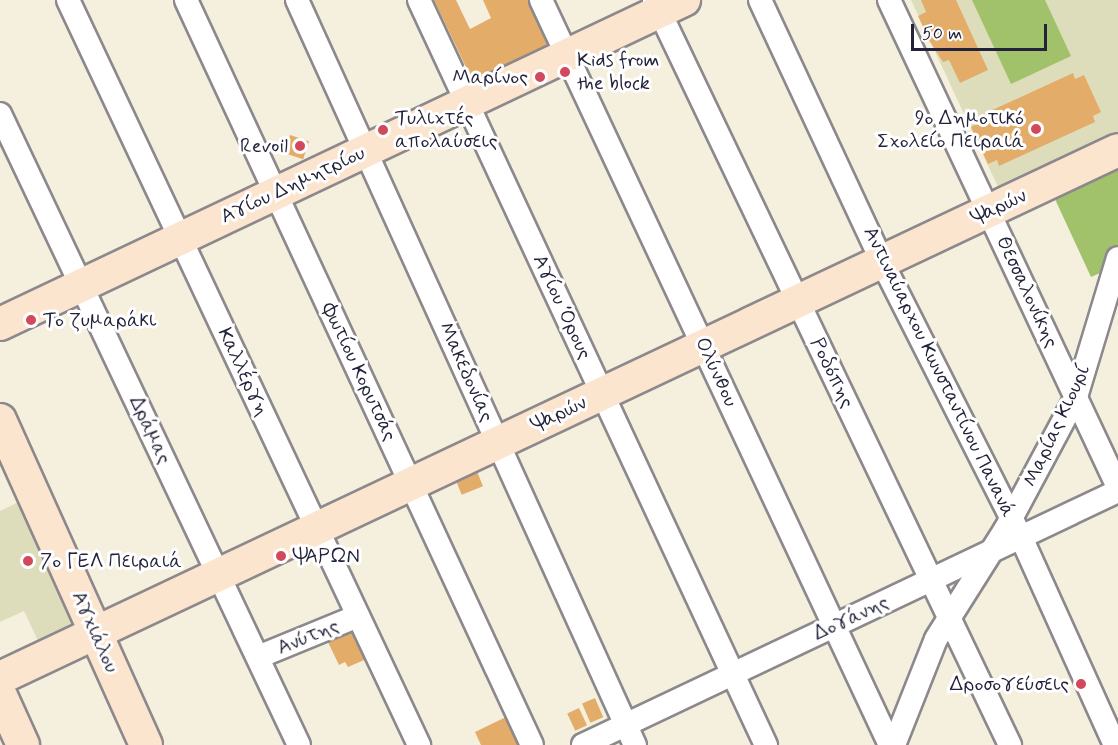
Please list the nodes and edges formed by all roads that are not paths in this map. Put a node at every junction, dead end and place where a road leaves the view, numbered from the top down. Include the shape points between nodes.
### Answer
1 (68, 0) edge
2 (186, 0) edge
3 (297, 0) edge
4 (419, 0) edge
5 (541, 0) edge
6 (760, 0) edge
7 (890, 0) edge
8 (666, 4) edge
9 (567, 55) junction
10 (467, 103) junction
11 (0, 114) edge
12 (1118, 150) edge
13 (366, 151) junction
14 (276, 193) junction
15 (989, 212) junction
16 (180, 238) junction
17 (1118, 258) edge
18 (882, 262) junction
19 (81, 285) junction
20 (798, 302) junction
21 (0, 324) edge
22 (704, 346) junction
23 (602, 394) junction
24 (1076, 397) junction
25 (0, 420) edge
26 (498, 443) junction
27 (411, 484) junction
28 (1118, 489) edge
29 (317, 528) junction
30 (1016, 528) junction
31 (991, 551) junction
32 (218, 575) junction
33 (931, 580) junction
34 (358, 616) junction
35 (949, 617) junction
36 (835, 625) junction
37 (95, 633) junction
38 (258, 657) junction
39 (733, 674) junction
40 (0, 678) edge
41 (0, 694) edge
42 (631, 735) edge
43 (23, 745) edge
44 (146, 745) edge
45 (299, 745) edge
46 (419, 745) edge
47 (532, 745) edge
48 (583, 745) edge
49 (766, 745) edge
50 (892, 745) edge
51 (1010, 745) edge
52 (1114, 745) edge

1 - 16 street, Καλλέργη
2 - 14 street, Φωτίου Κορυτσάς
3 - 13 street, Μακεδονίας
4 - 10 street, Αγίου Όρους
5 - 9 street, Ολύνθου
6 - 18 street, Αντιναύαρχου Κωνσταντίνου Πανανά
7 - 15 street, Θεσσαλονίκης
8 - 9 main road, Αγίου Δημητρίου
8 - 20 street, Ροδόπης
9 - 10 main road, Αγίου Δημητρίου
9 - 22 street, Ολύνθου
10 - 13 main road, Αγίου Δημητρίου
10 - 23 street, Αγίου Όρους
11 - 19 street, Δράμας
12 - 15 main road, Ψαρών
13 - 14 main road, Αγίου Δημητρίου
13 - 26 street, Μακεδονίας
14 - 16 main road, Αγίου Δημητρίου
14 - 27 street, Φωτίου Κορυτσάς
15 - 18 main road, Ψαρών
15 - 24 street, Θεσσαλονίκης
16 - 19 main road, Αγίου Δημητρίου
16 - 29 street, Καλλέργη
17 - 24 street, Μαρίας Κιουρί
18 - 20 main road, Ψαρών
18 - 30 street, Αντιναύαρχου Κωνσταντίνου Πανανά
19 - 21 main road, Αγίου Δημητρίου
19 - 32 street, Δράμας
20 - 22 main road, Ψαρών
20 - 33 street, Ροδόπης
22 - 23 main road, Ψαρών
22 - 36 street, Ολύνθου
23 - 26 main road, Ψαρών
23 - 39 street, Αγίου Όρους
24 - 28 street, Θεσσαλονίκης
24 - 30 street, Μαρίας Κιουρί
25 - 37 main road, Αγχιάλου
26 - 27 main road, Ψαρών
26 - 42 street, Μακεδονίας
27 - 29 main road, Ψαρών
27 - 47 street, Φωτίου Κορυτσάς
28 - 30 street, Δογάνης
29 - 32 main road, Ψαρών
29 - 34 street, Καλλέργη
30 - 31 street, Δογάνης
30 - 52 street, Αντιναύαρχου Κωνσταντίνου Πανανά
31 - 33 street, Δογάνης
31 - 35 street
32 - 37 main road, Ψαρών
32 - 38 street, Δράμας
33 - 35 street, Ροδόπης
33 - 36 street, Δογάνης
34 - 38 street, Ανύτης
34 - 46 street, Καλλέργη
35 - 50 street via 913,687
35 - 51 street, Ροδόπης
36 - 39 street, Δογάνης
36 - 50 street, Ολύνθου
37 - 40 main road, Ψαρών
37 - 44 main road, Αγχιάλου
38 - 45 street, Δράμας
39 - 42 street, Δογάνης
39 - 49 street, Αγίου Όρους
41 - 43 main road
42 - 48 street, Δογάνης

